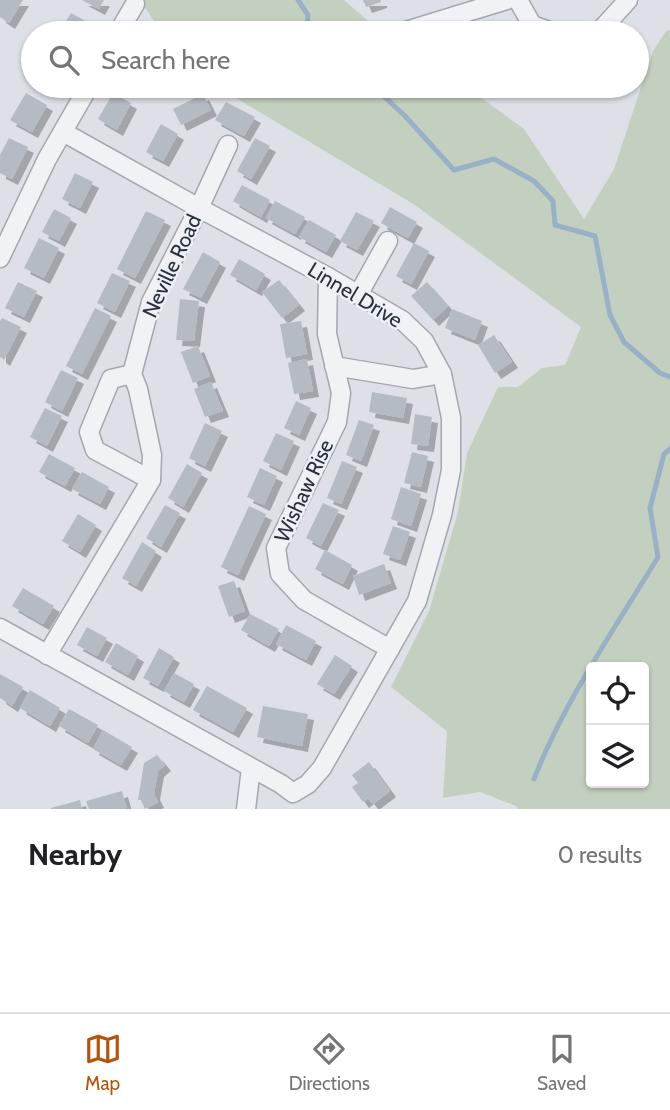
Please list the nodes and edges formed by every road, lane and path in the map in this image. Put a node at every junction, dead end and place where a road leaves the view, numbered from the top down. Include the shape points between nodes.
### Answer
1 (507, 0) edge
2 (518, 0) edge
3 (628, 0) edge
4 (135, 4) dead end
5 (125, 21) edge
6 (438, 21) edge
7 (531, 21) edge
8 (609, 21) edge
9 (82, 98) edge
10 (62, 132) junction
11 (228, 145) dead end
12 (199, 208) junction
13 (388, 241) dead end
14 (0, 258) edge
15 (328, 276) junction
16 (358, 295) junction
17 (334, 366) junction
18 (132, 374) junction
19 (442, 374) junction
20 (151, 480) junction
21 (0, 628) edge
22 (390, 649) junction
23 (47, 655) junction
24 (250, 768) junction
25 (296, 801) edge
26 (246, 809) edge

1 - 6 street
2 - 7 street
3 - 8 street
4 - 5 street
9 - 10 street
10 - 12 street, Linnel Drive
10 - 14 street
11 - 12 street, Neville Road
12 - 15 street, Linnel Drive
12 - 18 street, Neville Road via 151,302
13 - 16 street
15 - 16 street, Linnel Drive
15 - 17 street, Wishaw Rise via 327,334
16 - 19 street, Linnel Drive via 401,320 424,341
17 - 19 street via 414,379
17 - 22 street, Wishaw Rise via 341,393 337,422 276,548 280,574 304,600
18 - 20 street via 152,455
18 - 20 street via 111,379 89,432 95,450
19 - 22 street, Linnel Drive via 451,418 451,470 417,601
20 - 23 street
21 - 23 street
22 - 25 street, Linnel Drive via 322,768
23 - 24 street
24 - 25 street via 281,784
24 - 26 street

